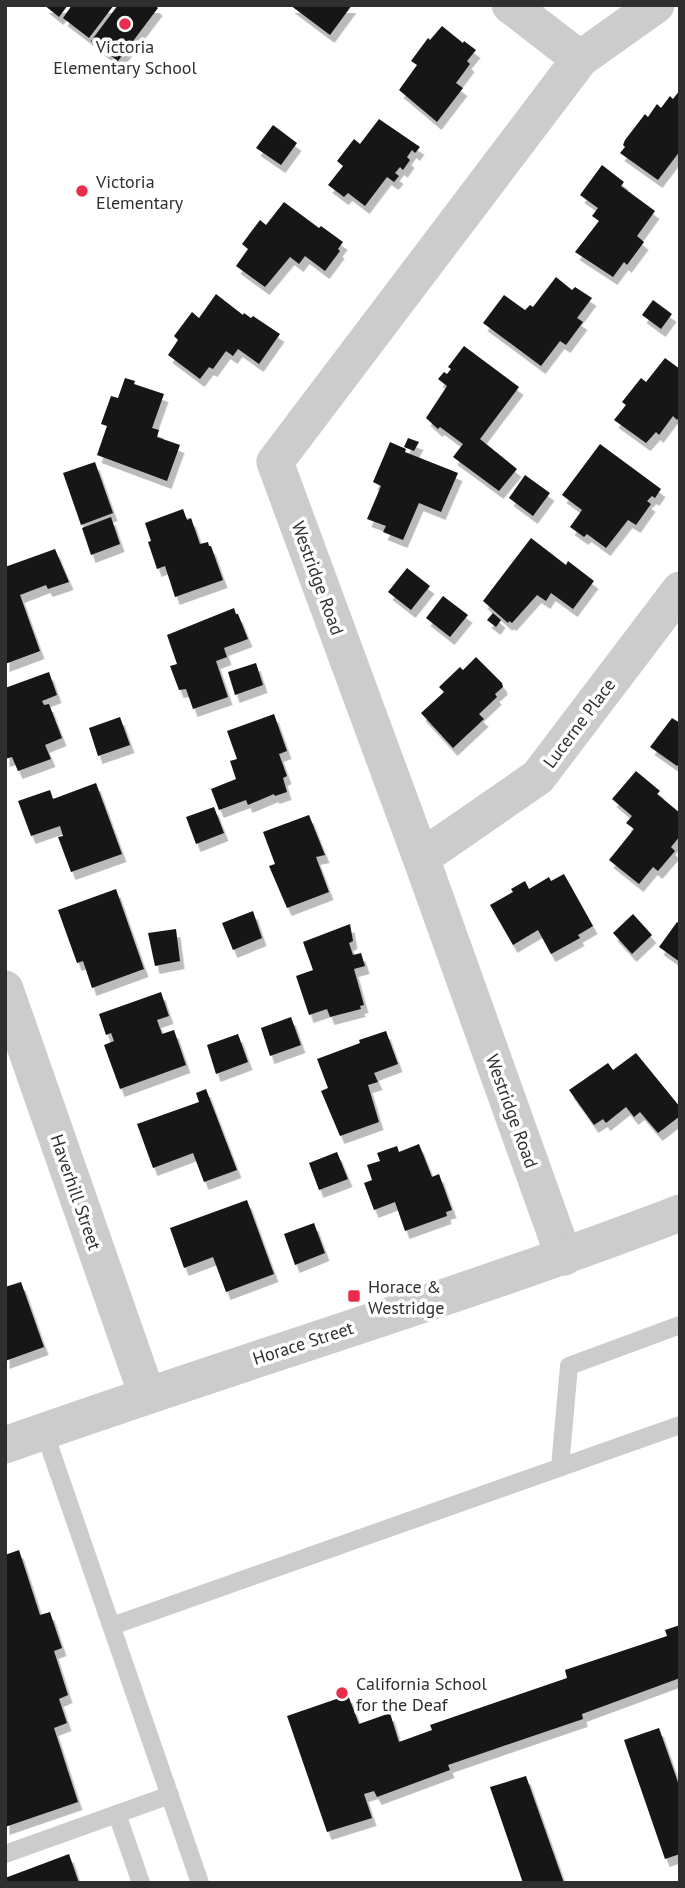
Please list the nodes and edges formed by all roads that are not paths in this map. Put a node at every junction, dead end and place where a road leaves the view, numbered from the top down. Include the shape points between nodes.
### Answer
1 (510, 5) edge
2 (656, 5) edge
3 (580, 60) junction
4 (680, 590) edge
5 (421, 858) junction
6 (5, 989) edge
7 (680, 1213) edge
8 (564, 1257) junction
9 (680, 1325) edge
10 (147, 1395) junction
11 (680, 1425) edge
12 (44, 1431) junction
13 (5, 1445) edge
14 (560, 1467) junction
15 (112, 1626) junction
16 (170, 1795) junction
17 (117, 1814) junction
18 (5, 1854) edge
19 (141, 1883) edge
20 (200, 1883) edge

1 - 3 street
2 - 3 street, Westridge Road
3 - 5 street, Westridge Road via 275,462
4 - 5 street, Lucerne Place via 538,777
5 - 8 street, Westridge Road
6 - 10 street, Haverhill Street
7 - 8 street, Horace Street
8 - 10 street, Horace Street
9 - 14 lane via 569,1366
10 - 12 street, Horace Street
11 - 14 lane
12 - 13 street, Horace Street
12 - 15 lane
14 - 15 lane
15 - 16 lane
16 - 17 lane
16 - 20 lane
17 - 18 lane
17 - 19 lane

